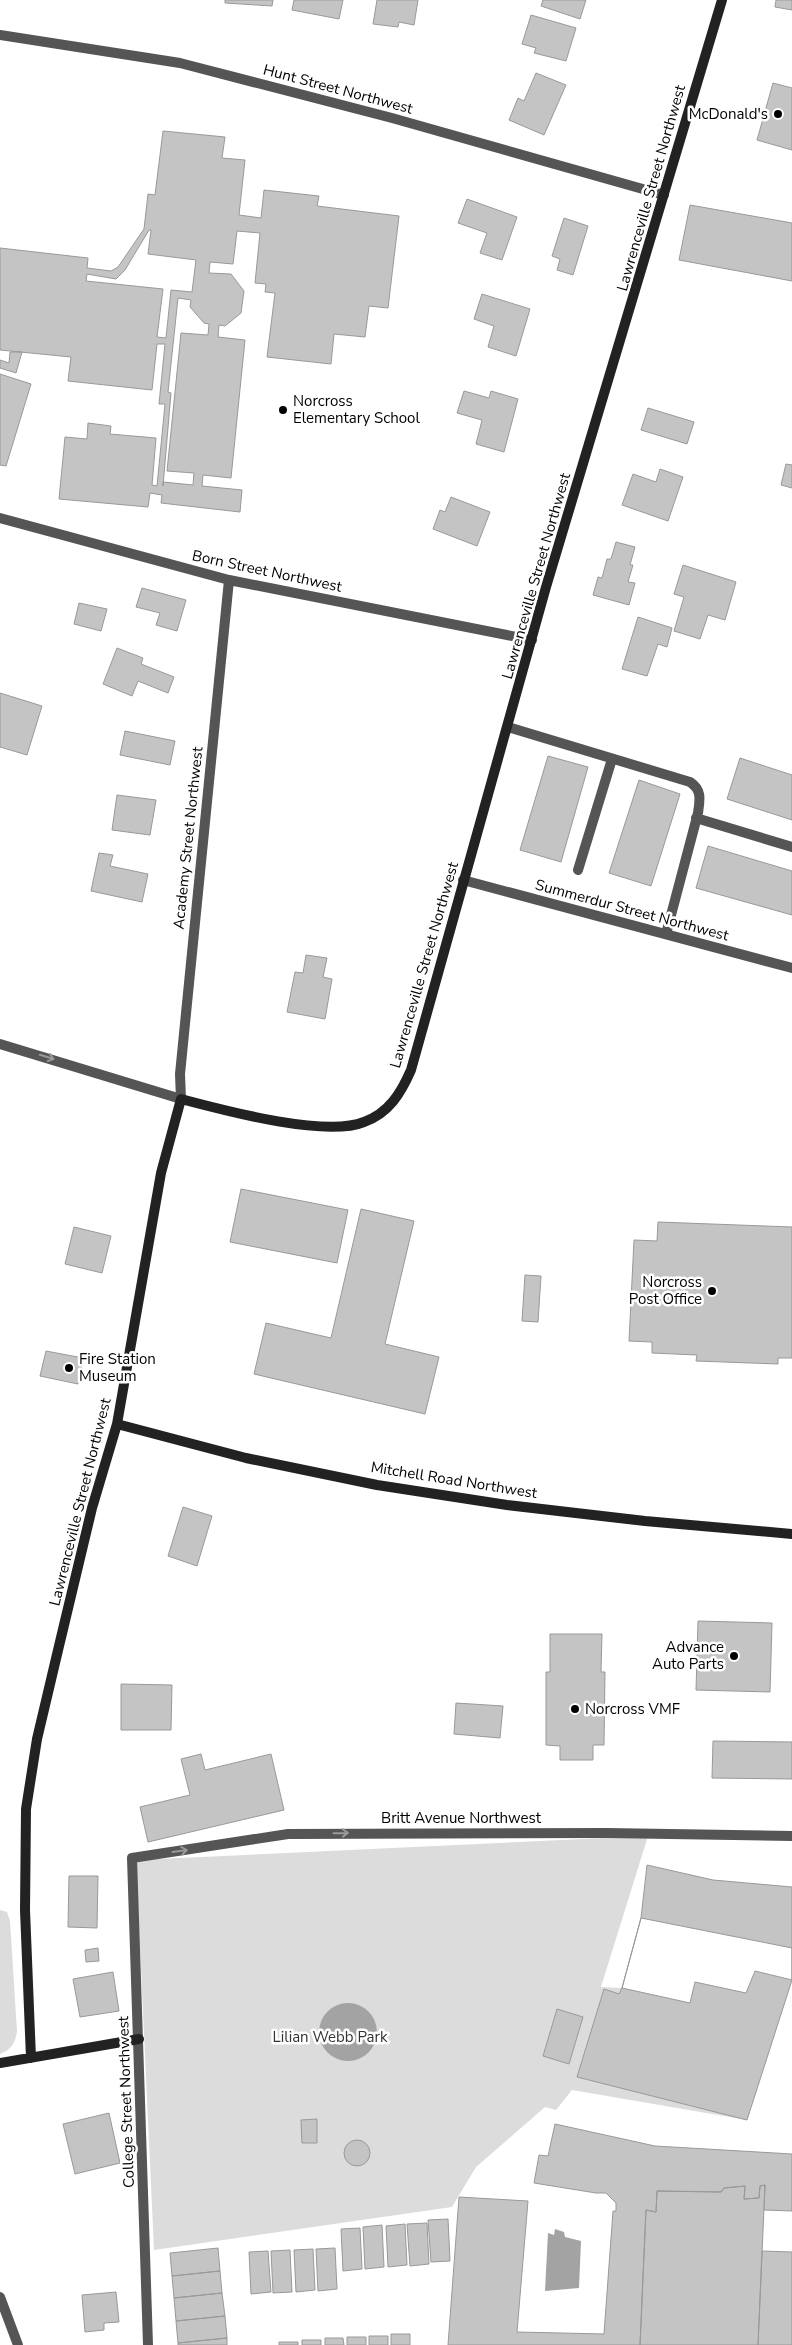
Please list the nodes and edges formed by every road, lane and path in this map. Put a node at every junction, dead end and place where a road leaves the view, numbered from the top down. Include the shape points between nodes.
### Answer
1 (722, 0) edge
2 (0, 35) edge
3 (664, 195) junction
4 (0, 518) edge
5 (229, 580) junction
6 (532, 640) junction
7 (508, 727) junction
8 (612, 759) junction
9 (696, 818) junction
10 (792, 847) edge
11 (578, 870) dead end
12 (463, 880) junction
13 (666, 934) junction
14 (792, 968) edge
15 (0, 1044) edge
16 (181, 1099) junction
17 (117, 1424) junction
18 (792, 1534) edge
19 (792, 1836) edge
20 (132, 1858) joint
21 (139, 2038) junction
22 (31, 2058) junction
23 (0, 2063) edge
24 (0, 2297) edge
25 (18, 2345) edge
26 (148, 2345) edge

1 - 3 street, Lawrenceville Street Northwest
2 - 3 street, Hunt Street Northwest via 180,63 392,118
3 - 6 street, Lawrenceville Street Northwest
4 - 5 street, Born Street Northwest
5 - 6 street, Born Street Northwest
5 - 16 street, Academy Street Northwest via 180,1074
6 - 7 street, Lawrenceville Street Northwest
7 - 8 street
7 - 12 street, Lawrenceville Street Northwest
8 - 9 street via 697,786 700,794
8 - 11 street
9 - 10 street
9 - 13 street
12 - 13 street, Summerdur Street Northwest
12 - 16 street, Lawrenceville Street Northwest via 411,1070 387,1109 363,1123 332,1127 236,1114
13 - 14 street, Summerdur Street Northwest
15 -> 16 street
16 - 17 street, Lawrenceville Street Northwest via 161,1173
17 - 18 street, Mitchell Road Northwest via 246,1458 376,1485 507,1505
17 - 22 street, Lawrenceville Street Northwest via 92,1508 56,1656 37,1739 26,1809 25,1910
20 -> 19 street, Britt Avenue Northwest via 288,1834 683,1833
20 - 21 street, College Street Northwest
21 - 22 street
21 - 26 street, College Street Northwest
22 - 23 street
24 - 25 street

